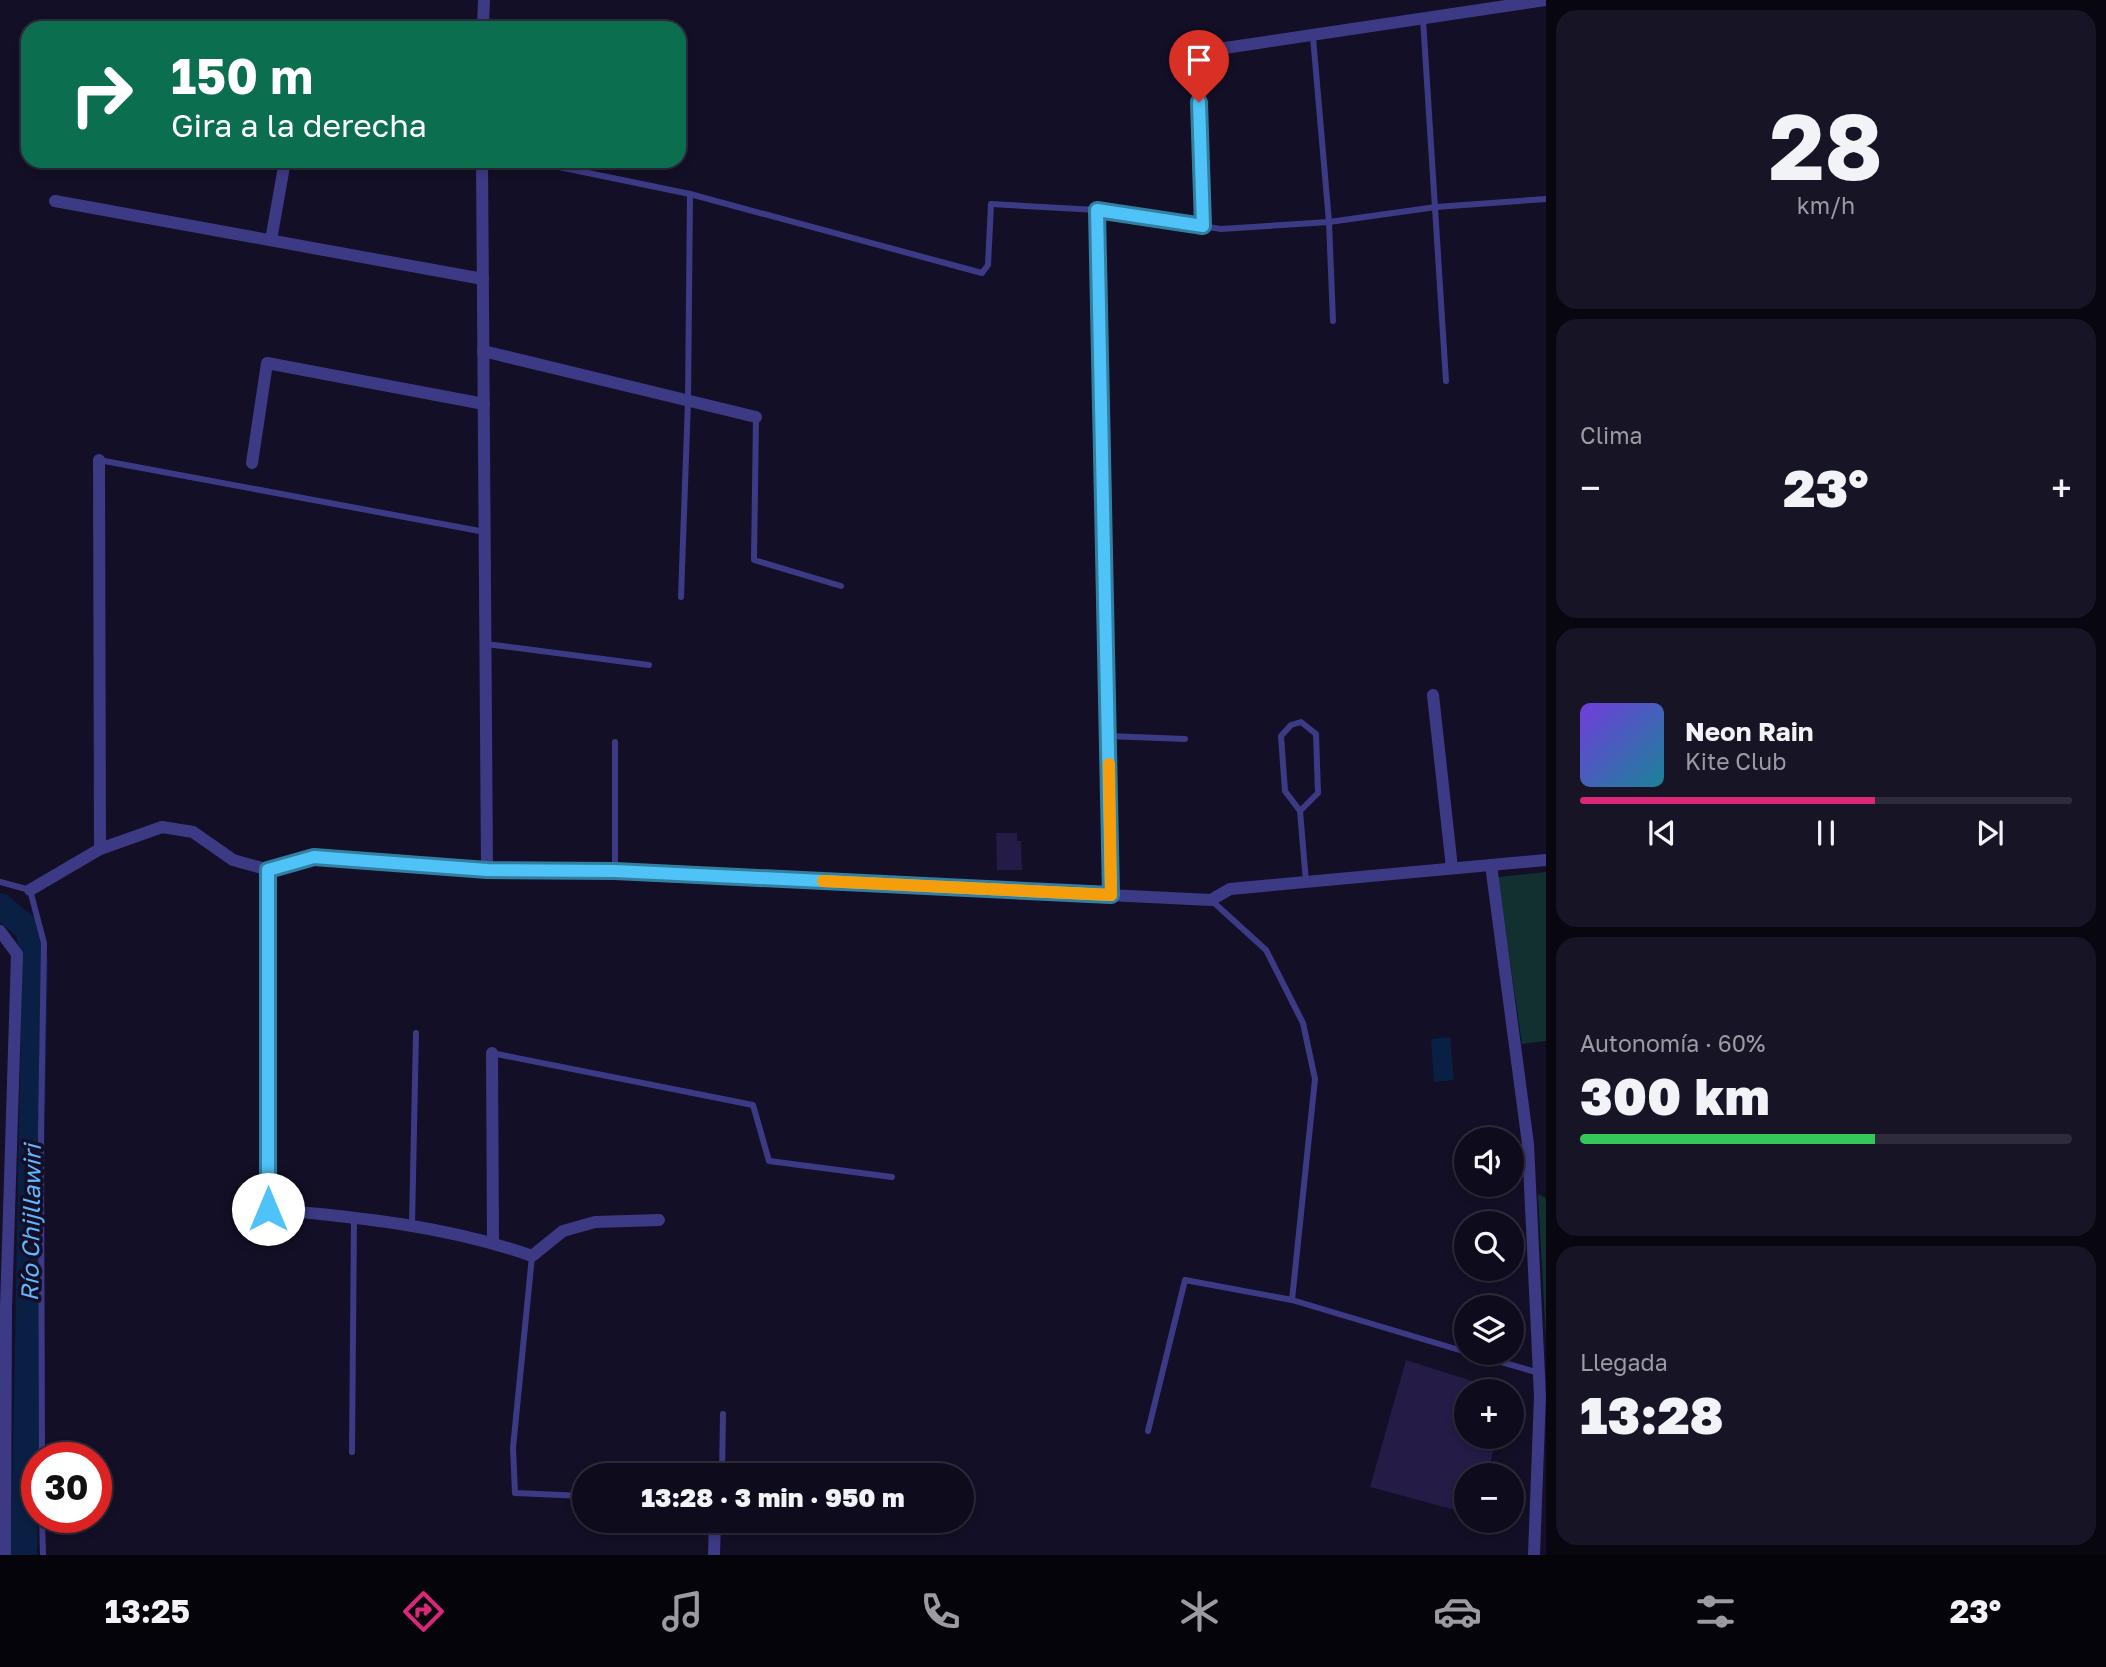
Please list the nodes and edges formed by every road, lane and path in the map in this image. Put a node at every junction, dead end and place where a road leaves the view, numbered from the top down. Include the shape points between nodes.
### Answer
1 (484, 0) edge
2 (1546, 0) edge
3 (1423, 17) junction
4 (483, 21) edge
5 (1313, 37) junction
6 (1198, 52) joint
7 (284, 168) edge
8 (482, 168) edge
9 (564, 168) edge
10 (691, 194) junction
11 (1546, 199) edge
12 (55, 201) dead end
13 (1436, 207) junction
14 (1097, 210) junction
15 (1329, 222) junction
16 (1203, 226) junction
17 (271, 240) junction
18 (483, 278) junction
19 (1333, 321) dead end
20 (484, 351) junction
21 (1446, 381) dead end
22 (688, 401) junction
23 (484, 404) junction
24 (756, 417) joint
25 (99, 460) joint
26 (253, 463) dead end
27 (485, 531) junction
28 (841, 586) dead end
29 (681, 597) dead end
30 (486, 645) junction
31 (649, 665) dead end
32 (1433, 695) dead end
33 (1108, 736) junction
34 (1185, 739) dead end
35 (615, 742) dead end
36 (1300, 811) junction
37 (100, 849) junction
38 (1546, 860) edge
39 (1491, 865) junction
40 (1452, 868) junction
41 (268, 870) junction
42 (487, 870) junction
43 (615, 871) junction
44 (0, 882) edge
45 (1306, 882) junction
46 (30, 890) junction
47 (1111, 895) junction
48 (1211, 900) junction
49 (0, 931) edge
50 (416, 1032) dead end
51 (492, 1053) joint
52 (892, 1177) dead end
53 (354, 1217) junction
54 (659, 1220) dead end
55 (412, 1227) junction
56 (493, 1242) junction
57 (532, 1256) junction
58 (1292, 1300) junction
59 (1454, 1348) edge
60 (1512, 1365) edge
61 (1539, 1373) junction
62 (723, 1414) dead end
63 (1148, 1431) dead end
64 (42, 1442) edge
65 (352, 1452) dead end
66 (722, 1463) edge
67 (572, 1495) edge
68 (43, 1533) edge
69 (715, 1533) edge
70 (5, 1555) edge
71 (43, 1555) edge
72 (715, 1555) edge
73 (1534, 1555) edge

1 - 4 street
2 - 3 street
3 - 5 street
3 - 13 lane
5 - 6 street
5 - 15 lane
6 - 16 lane
7 - 17 street
8 - 18 street
9 - 10 lane
10 - 14 lane via 982,273 988,265 991,204
10 - 22 lane
11 - 13 lane
12 - 17 street
13 - 15 lane
13 - 21 lane
14 - 16 lane
14 - 33 lane
15 - 16 lane via 1221,229
15 - 19 lane
17 - 18 street
18 - 20 street
20 - 22 street
20 - 23 street
22 - 24 street
22 - 29 lane
23 - 26 street via 267,363
23 - 27 street
24 - 28 lane via 754,561
25 - 27 lane
25 - 37 street
27 - 30 street
30 - 31 lane
30 - 42 street
32 - 40 street
33 - 34 lane
33 - 47 lane
35 - 43 lane
36 - 36 lane via 1318,793 1319,758 1316,734 1301,722 1281,736 1284,791
36 - 45 lane
37 - 41 street via 162,827 193,832 233,860
37 - 46 street
38 - 39 street
39 - 40 street
39 - 61 street via 1528,1144
40 - 45 street
41 - 42 street via 314,857
41 - 53 street via 268,1209
42 - 43 street
43 - 47 street
44 - 46 lane
45 - 48 street via 1230,890
46 - 64 lane via 44,943
47 - 48 street
48 - 58 lane via 1266,950 1303,1023 1315,1079
49 - 70 street via 17,954 6,1308
50 - 55 lane
51 - 52 lane via 752,1105 769,1161
51 - 56 street
53 - 55 street
53 - 65 lane
54 - 57 street via 584,1225 563,1231
55 - 56 street
56 - 57 street
57 - 67 lane via 513,1448 516,1493
58 - 59 lane
58 - 63 lane via 1185,1280
60 - 61 lane
61 - 73 street
62 - 66 lane
68 - 71 lane
69 - 72 street

